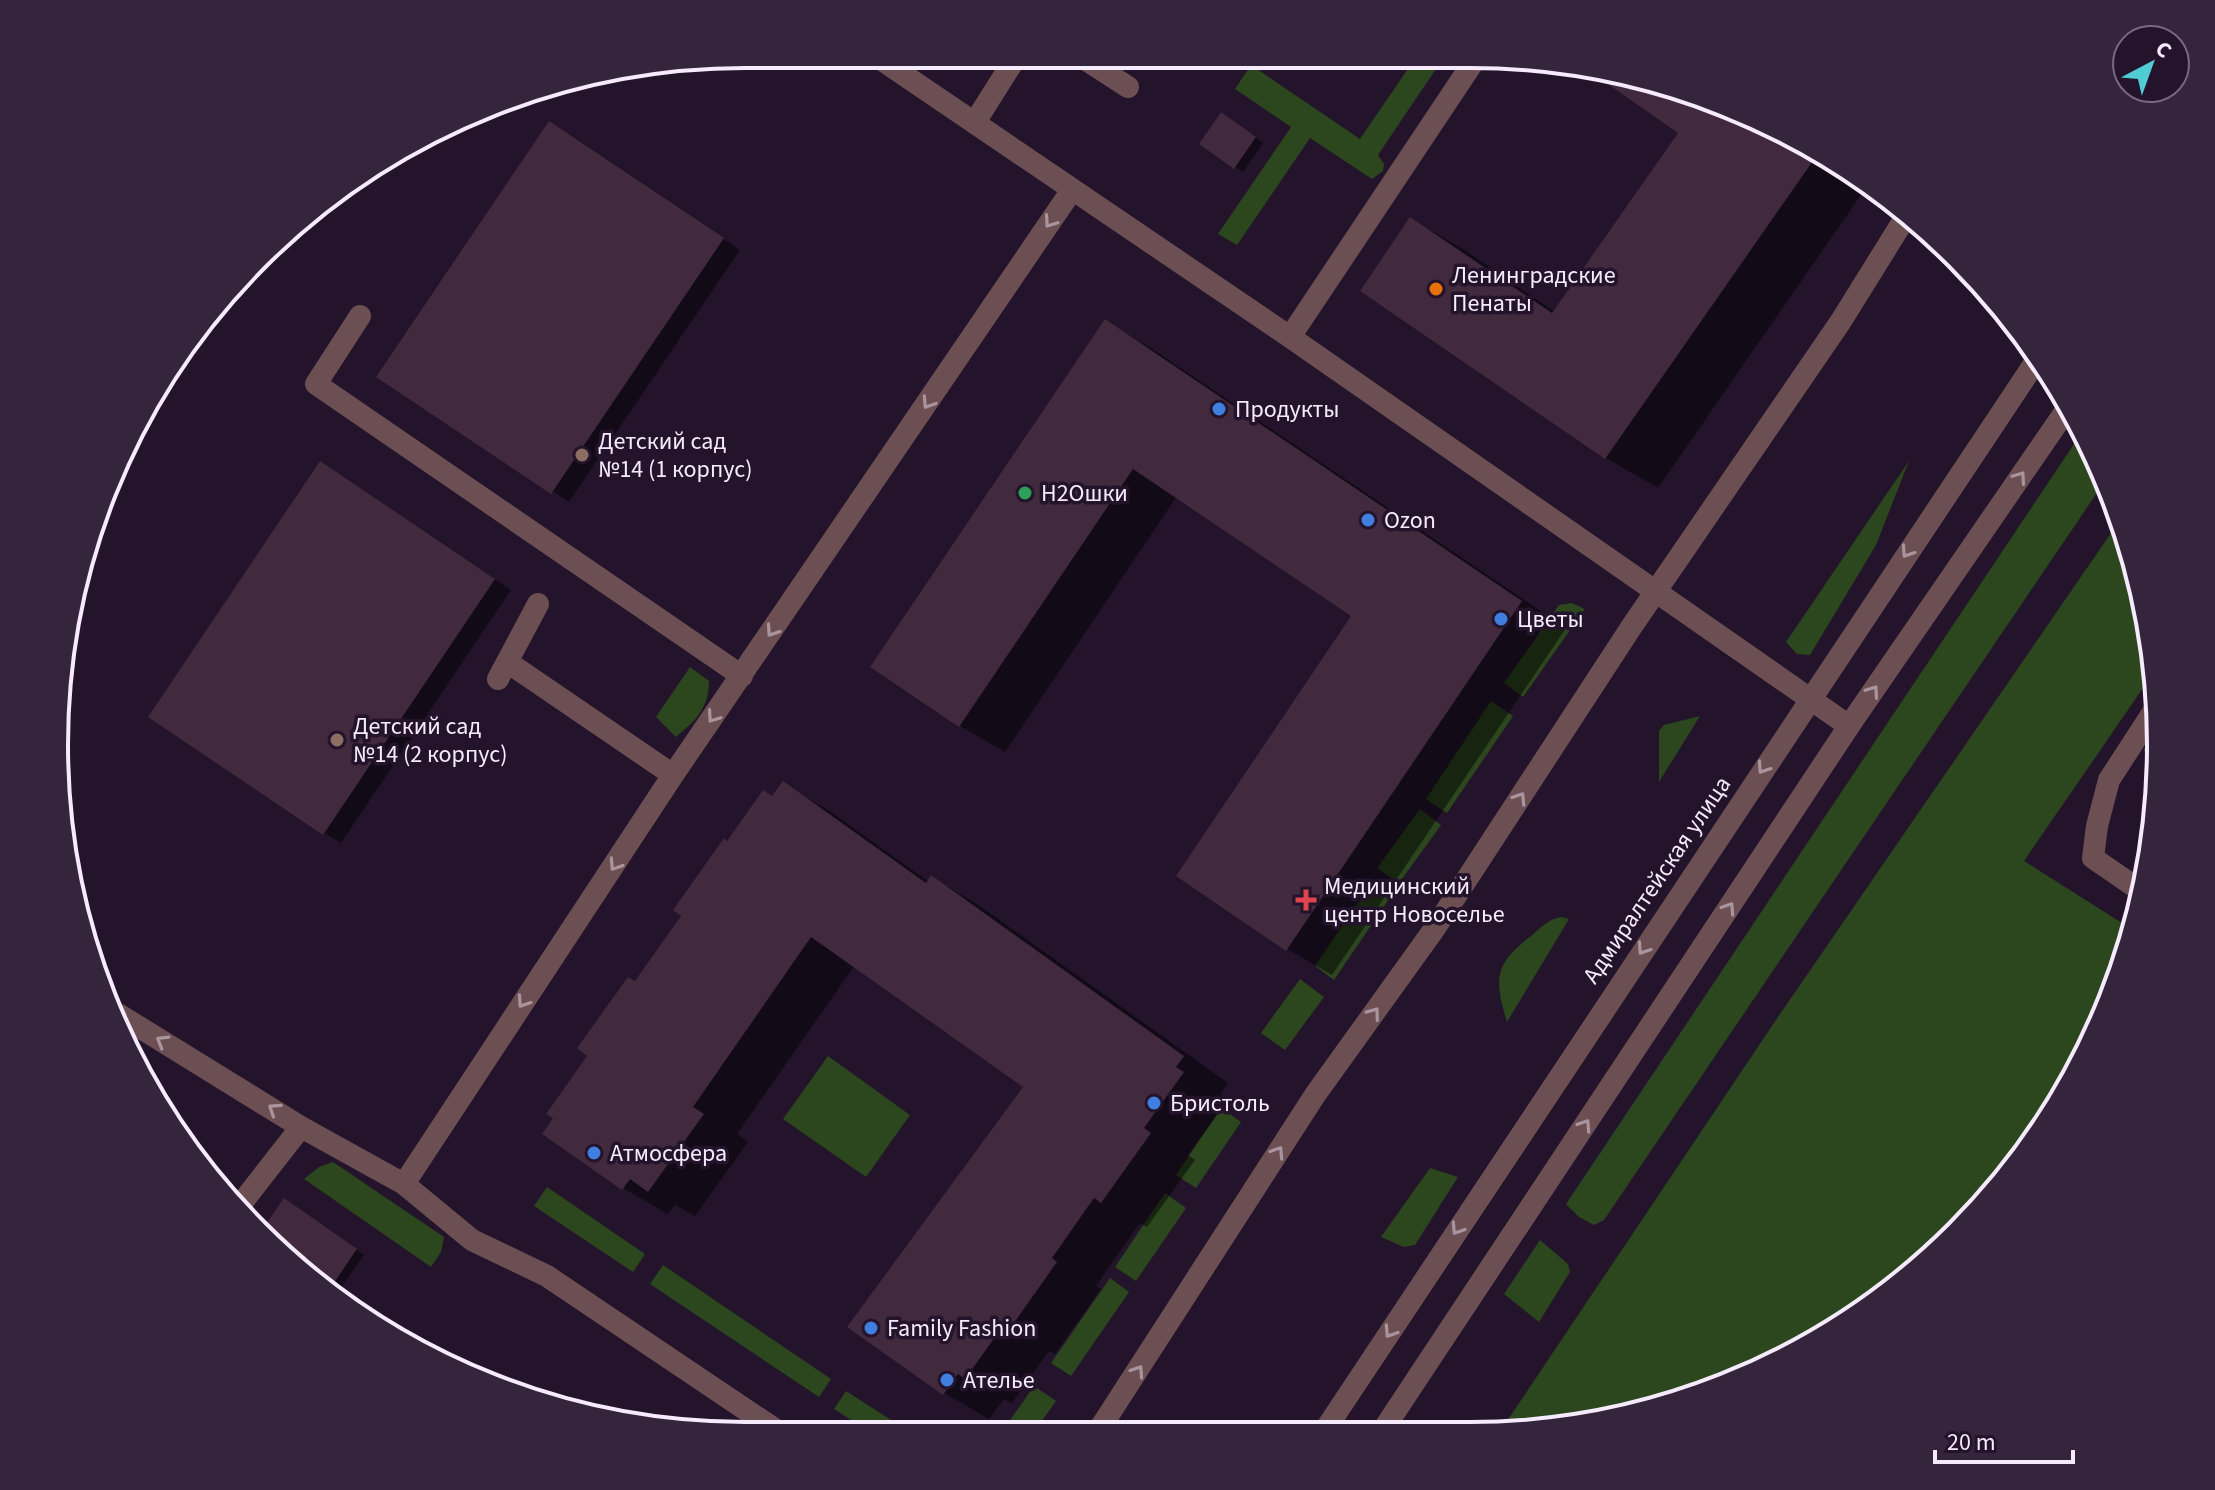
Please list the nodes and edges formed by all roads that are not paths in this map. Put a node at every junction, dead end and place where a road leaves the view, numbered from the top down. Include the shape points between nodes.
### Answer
1 (894, 68) edge
2 (1009, 68) edge
3 (1099, 68) edge
4 (1469, 68) edge
5 (1128, 87) dead end
6 (975, 122) junction
7 (1072, 190) junction
8 (1901, 224) edge
9 (360, 316) dead end
10 (1290, 337) junction
11 (2032, 367) edge
12 (2061, 417) edge
13 (1657, 590) junction
14 (538, 604) dead end
15 (742, 676) junction
16 (1808, 699) junction
17 (2146, 722) edge
18 (1849, 726) junction
19 (673, 775) junction
20 (2132, 885) edge
21 (127, 1020) edge
22 (301, 1127) junction
23 (404, 1184) junction
24 (244, 1200) edge
25 (764, 1422) edge
26 (1104, 1422) edge
27 (1330, 1422) edge
28 (1388, 1422) edge

1 - 6 street
2 - 6 street
3 - 5 street
4 - 10 street
6 - 7 street
7 - 10 street
7 -> 15 street
8 - 13 street
9 - 15 street via 316,384
10 - 13 street
11 -> 16 street, Адмиралтейская улица
18 -> 12 street
13 - 16 street
26 -> 13 street via 1315,1095 1435,928
14 - 19 street via 504,671
15 -> 19 street
16 - 18 street
16 -> 27 street, Адмиралтейская улица
17 - 20 street via 2109,780 2093,858
28 -> 18 street
19 -> 23 street
22 -> 21 street
22 - 23 street
22 - 24 street
23 - 25 street via 472,1240 547,1276

